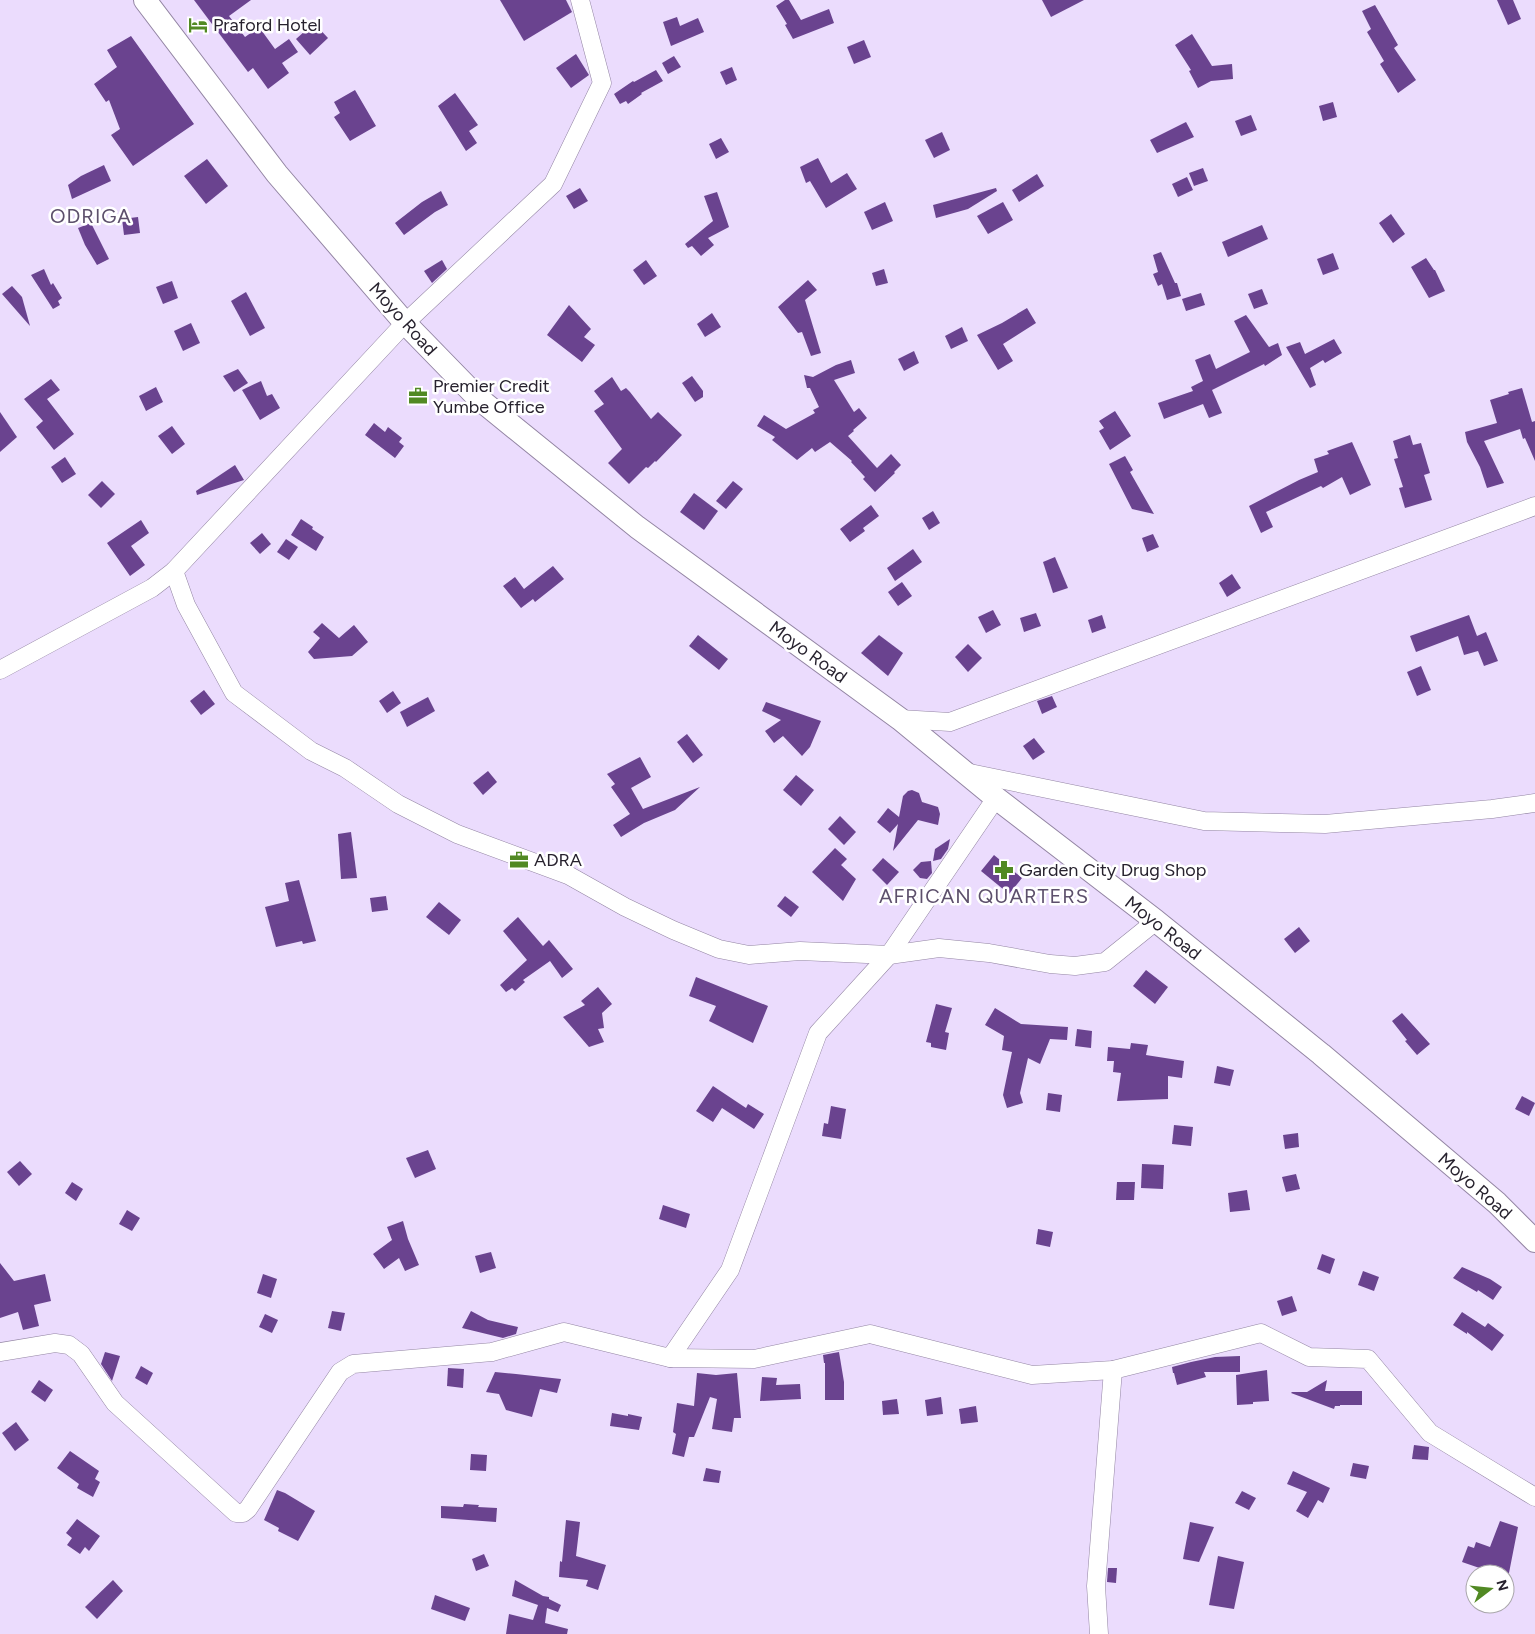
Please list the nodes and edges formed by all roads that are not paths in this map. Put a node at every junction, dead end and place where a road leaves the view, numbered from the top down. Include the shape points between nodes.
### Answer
1 (145, 0) edge
2 (580, 0) edge
3 (405, 323) junction
4 (1535, 506) edge
5 (174, 571) junction
6 (152, 588) junction
7 (186, 605) junction
8 (0, 670) edge
9 (900, 719) junction
10 (964, 772) junction
11 (996, 798) junction
12 (1535, 803) edge
13 (1156, 922) junction
14 (889, 955) junction
15 (1535, 1241) edge
16 (0, 1352) edge
17 (670, 1358) junction
18 (1113, 1370) junction
19 (1535, 1497) edge
20 (1099, 1634) edge

1 - 3 main road, Moyo Road via 276,174
2 - 3 street via 602,82 553,184
3 - 5 street
3 - 9 main road, Moyo Road via 478,398 637,527
4 - 9 street via 950,722
5 - 6 street
5 - 7 street
6 - 7 street
6 - 8 street
7 - 14 street via 234,693 311,751 345,768 406,808 457,834 568,875 625,908 719,948 749,954 800,951
9 - 10 main road, Moyo Road
10 - 11 main road, Moyo Road
10 - 12 street via 1204,821 1325,824
11 - 13 main road, Moyo Road
11 - 14 street
13 - 14 street via 1106,962 1075,966 939,948
13 - 15 main road, Moyo Road via 1321,1054 1497,1203
14 - 17 street via 818,1033 730,1270
16 - 17 street via 55,1343 69,1345 81,1354 115,1403 236,1513 248,1509 340,1372 353,1364 492,1352 564,1332
17 - 18 street via 754,1359 870,1334 1032,1375
18 - 19 street via 1261,1333 1310,1357 1368,1359 1430,1433
18 - 20 street via 1096,1586

